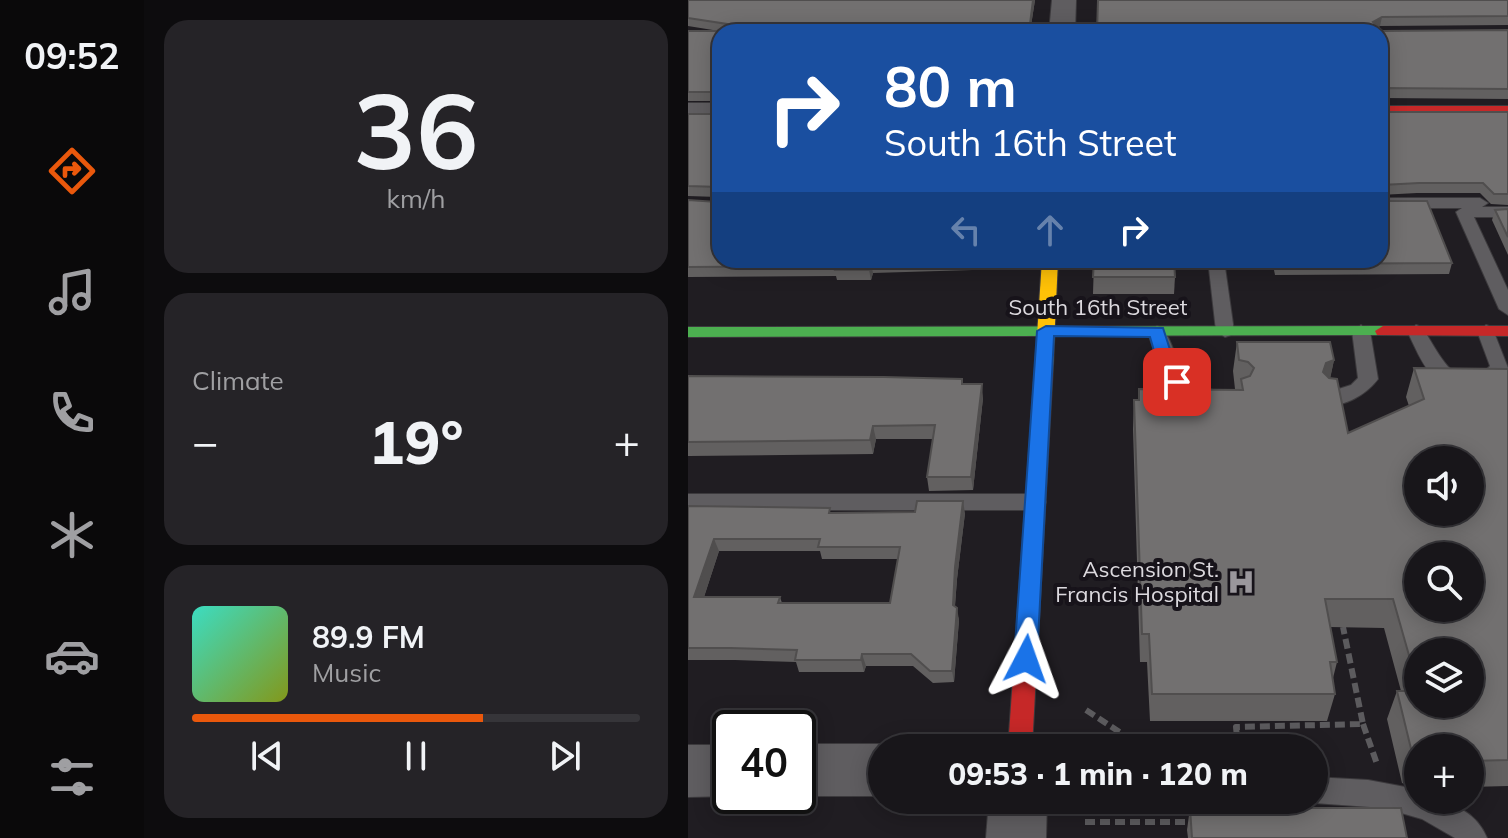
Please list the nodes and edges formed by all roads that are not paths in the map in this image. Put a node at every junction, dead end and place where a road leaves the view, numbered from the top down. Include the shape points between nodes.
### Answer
1 (1064, 0) edge
2 (1062, 24) edge
3 (1388, 110) edge
4 (1508, 110) edge
5 (688, 112) edge
6 (712, 112) edge
7 (1388, 203) edge
8 (1508, 203) edge
9 (1508, 212) edge
10 (1050, 268) edge
11 (1217, 268) edge
12 (1508, 309) edge
13 (1046, 331) junction
14 (1225, 331) junction
15 (1361, 331) junction
16 (1416, 331) junction
17 (1486, 331) junction
18 (1508, 331) edge
19 (688, 332) edge
20 (1157, 332) junction
21 (1237, 399) edge
22 (1330, 399) edge
23 (688, 502) edge
24 (1035, 502) junction
25 (1021, 734) edge
26 (816, 770) edge
27 (868, 770) edge
28 (688, 771) edge
29 (712, 771) edge
30 (1328, 790) edge
31 (1017, 814) edge
32 (1016, 838) edge
33 (1473, 838) edge

1 - 2 street
3 - 4 street
5 - 6 street
7 - 8 lane
9 - 12 lane via 1464,212
10 - 13 street
11 - 14 lane
13 - 19 street, South 16th Street
13 - 20 street, South 16th Street
13 - 24 street
14 - 15 street, South 16th Street
14 - 20 street, South 16th Street
15 - 16 street, South 16th Street
15 - 22 lane via 1368,379 1358,390
16 - 17 street, South 16th Street
16 - 17 lane via 1444,376 1484,383 1500,366
17 - 18 street, South 16th Street
20 - 21 lane via 1167,368 1177,382 1196,395
23 - 24 lane
24 - 25 street
26 - 27 street
28 - 29 street
30 - 33 lane via 1387,792 1423,803
31 - 32 street

